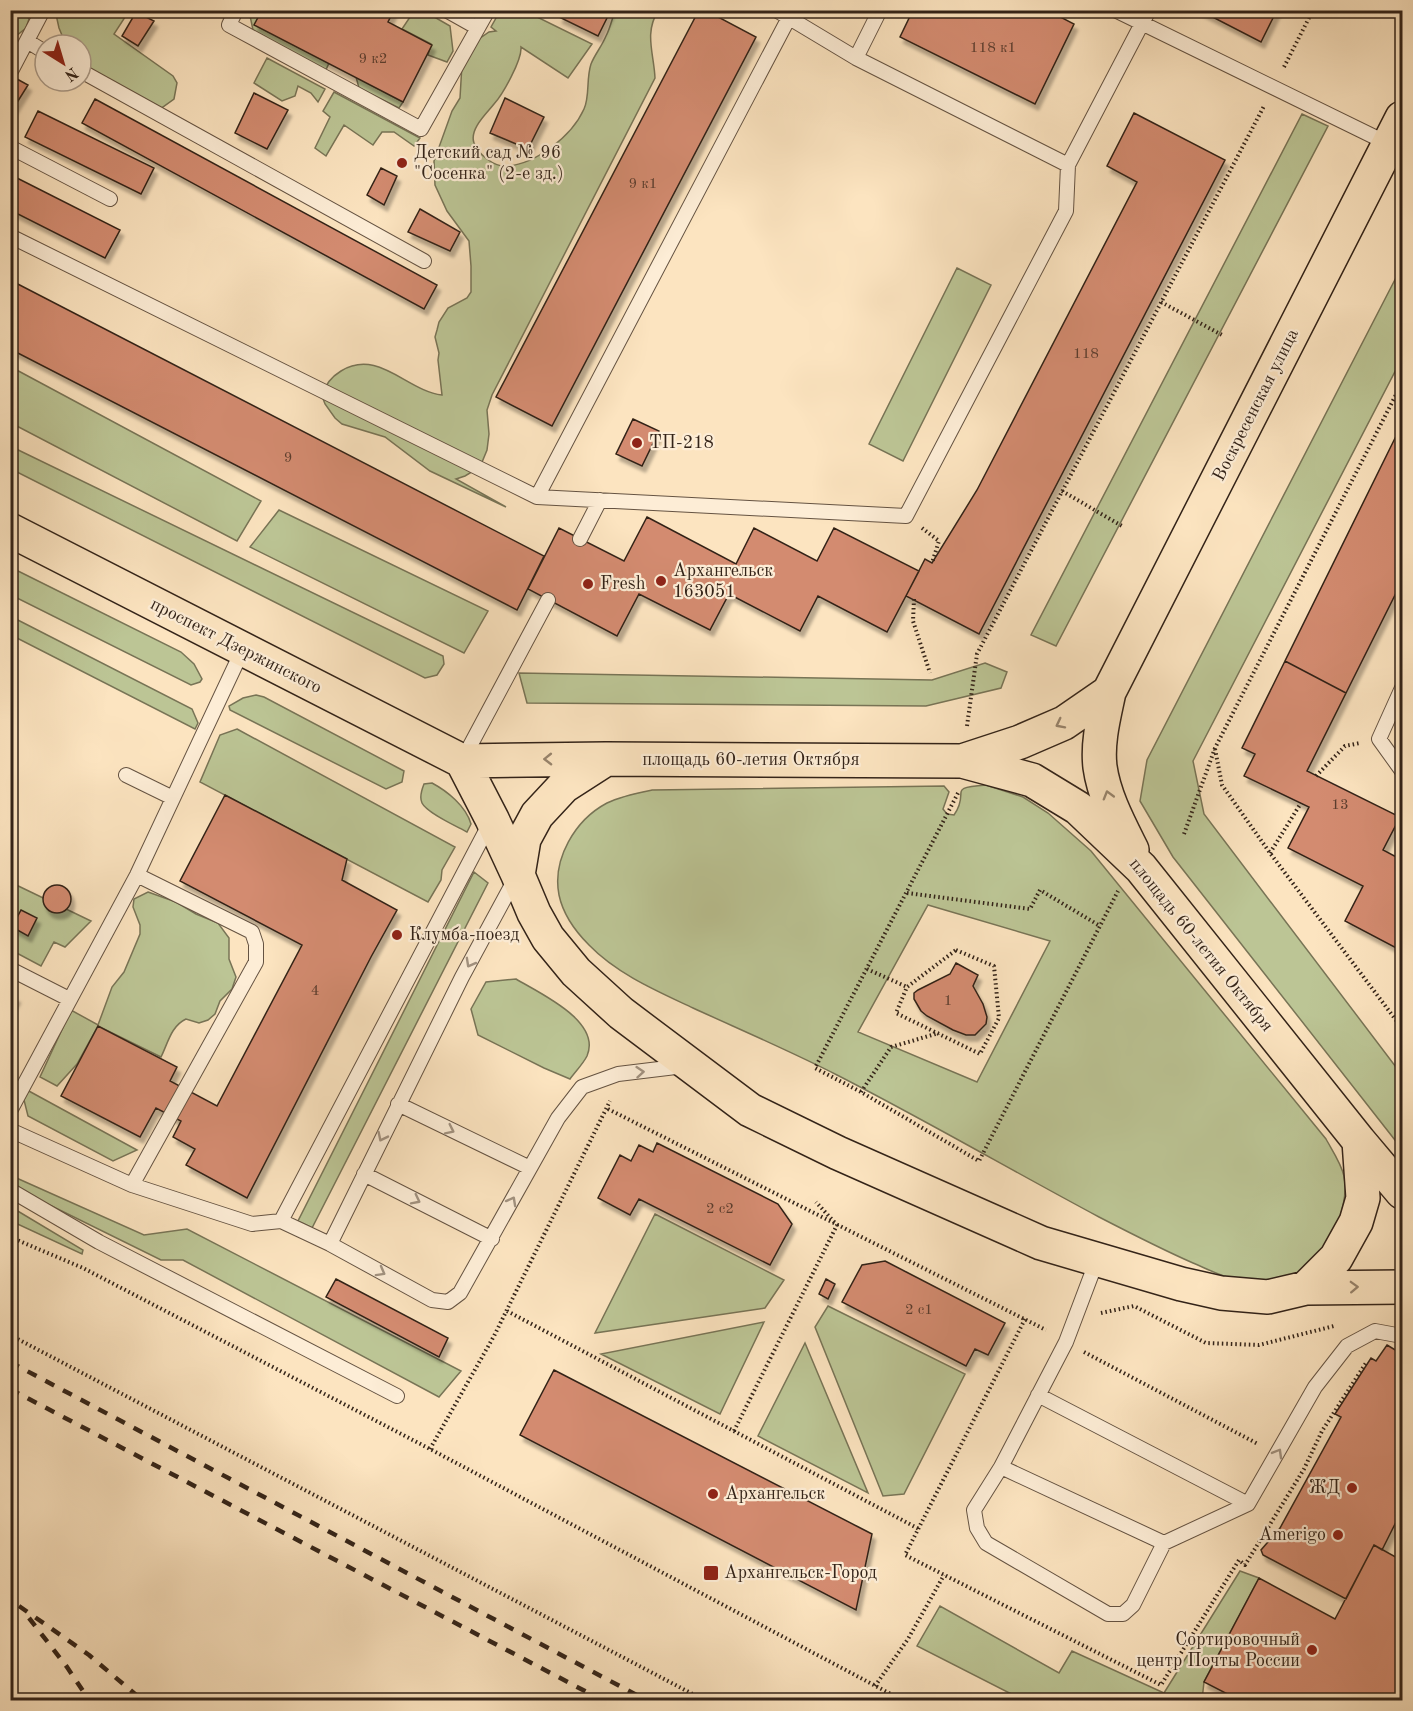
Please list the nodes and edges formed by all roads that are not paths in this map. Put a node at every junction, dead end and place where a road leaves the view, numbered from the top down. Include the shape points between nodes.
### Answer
1 (43, 10) edge
2 (237, 10) edge
3 (446, 10) edge
4 (488, 10) edge
5 (776, 10) edge
6 (879, 10) edge
7 (1115, 10) edge
8 (1149, 10) edge
9 (791, 14) edge
10 (1142, 23) junction
11 (477, 28) junction
12 (27, 41) junction
13 (33, 44) edge
14 (856, 58) junction
15 (10, 73) edge
16 (93, 78) edge
17 (1396, 131) edge
18 (10, 147) edge
19 (1068, 165) junction
20 (110, 199) dead end
21 (10, 236) edge
22 (424, 261) dead end
23 (537, 497) junction
24 (600, 500) junction
25 (10, 530) edge
26 (580, 539) dead end
27 (548, 600) dead end
28 (243, 649) junction
29 (1402, 688) edge
30 (1109, 692) junction
31 (606, 759) junction
32 (462, 761) junction
33 (962, 761) junction
34 (1402, 771) edge
35 (126, 775) dead end
36 (173, 798) junction
37 (492, 819) junction
38 (137, 875) junction
39 (518, 875) junction
40 (1132, 875) junction
41 (10, 969) edge
42 (69, 999) junction
43 (693, 1065) junction
44 (398, 1104) junction
45 (10, 1111) edge
46 (10, 1130) edge
47 (1359, 1141) junction
48 (530, 1168) junction
49 (364, 1174) junction
50 (132, 1185) junction
51 (10, 1190) edge
52 (1402, 1192) edge
53 (281, 1221) junction
54 (492, 1239) junction
55 (330, 1244) junction
56 (1097, 1260) junction
57 (1402, 1287) edge
58 (1306, 1288) junction
59 (1402, 1336) edge
60 (1038, 1395) junction
61 (397, 1396) dead end
62 (1001, 1467) junction
63 (1248, 1504) junction
64 (1164, 1543) junction

1 - 12 lane
2 - 11 lane via 229,25 421,129
3 - 11 lane
4 - 11 lane
5 - 9 lane
6 - 14 lane
7 - 10 lane
8 - 10 lane
9 - 14 lane
9 - 23 lane
10 - 17 lane via 1274,88
10 - 19 lane
12 - 13 lane
12 - 15 lane
14 - 19 lane
16 - 22 lane
17 - 30 main road, Воскресенская улица
18 - 20 lane
19 - 24 lane via 1066,211 906,516
21 - 23 lane
23 - 24 lane
24 - 26 lane
25 - 28 main road, проспект Дзержинского
27 - 32 lane
28 - 32 main road, проспект Дзержинского
28 - 36 lane
29 - 34 lane via 1379,739
30 -> 33 main road, Воскресенская улица via 1064,723
40 -> 30 main road, Воскресенская улица via 1100,767 1100,732
31 -> 32 main road, площадь 60-летия Октября
31 - 33 main road, площадь 60-летия Октября
31 - 39 main road via 564,786 537,815 524,839
32 - 37 main road
33 - 40 main road, площадь 60-летия Октября via 1032,780 1078,808
35 - 36 lane
36 - 38 lane
37 - 39 main road
37 - 53 lane
38 - 42 lane
38 - 50 lane via 252,932 256,962
39 - 43 main road via 548,938 576,972 621,1013
39 -> 44 lane
40 - 47 main road, площадь 60-летия Октября
41 - 42 lane
42 - 45 lane
48 -> 43 lane via 558,1118 582,1087 618,1074
43 - 56 main road via 750,1110 838,1153 1041,1243
44 -> 48 lane
44 -> 49 lane
46 - 50 lane
47 - 52 main road, площадь 60-летия Октября
47 - 58 main road via 1363,1198 1356,1222 1336,1258
54 -> 48 lane
49 -> 54 lane
49 - 55 lane
50 - 53 lane via 252,1224
51 - 61 lane via 99,1242
53 - 55 lane
55 -> 54 lane via 432,1300 448,1302 460,1293
56 - 58 main road via 1221,1293 1268,1297
56 - 60 lane via 1066,1342
58 -> 57 main road
63 -> 59 lane via 1316,1387 1347,1346 1375,1331
60 - 62 lane
60 - 63 lane
62 - 64 lane
62 - 64 lane via 974,1510 977,1528 986,1543 1108,1614 1123,1614 1133,1605
63 - 64 lane

